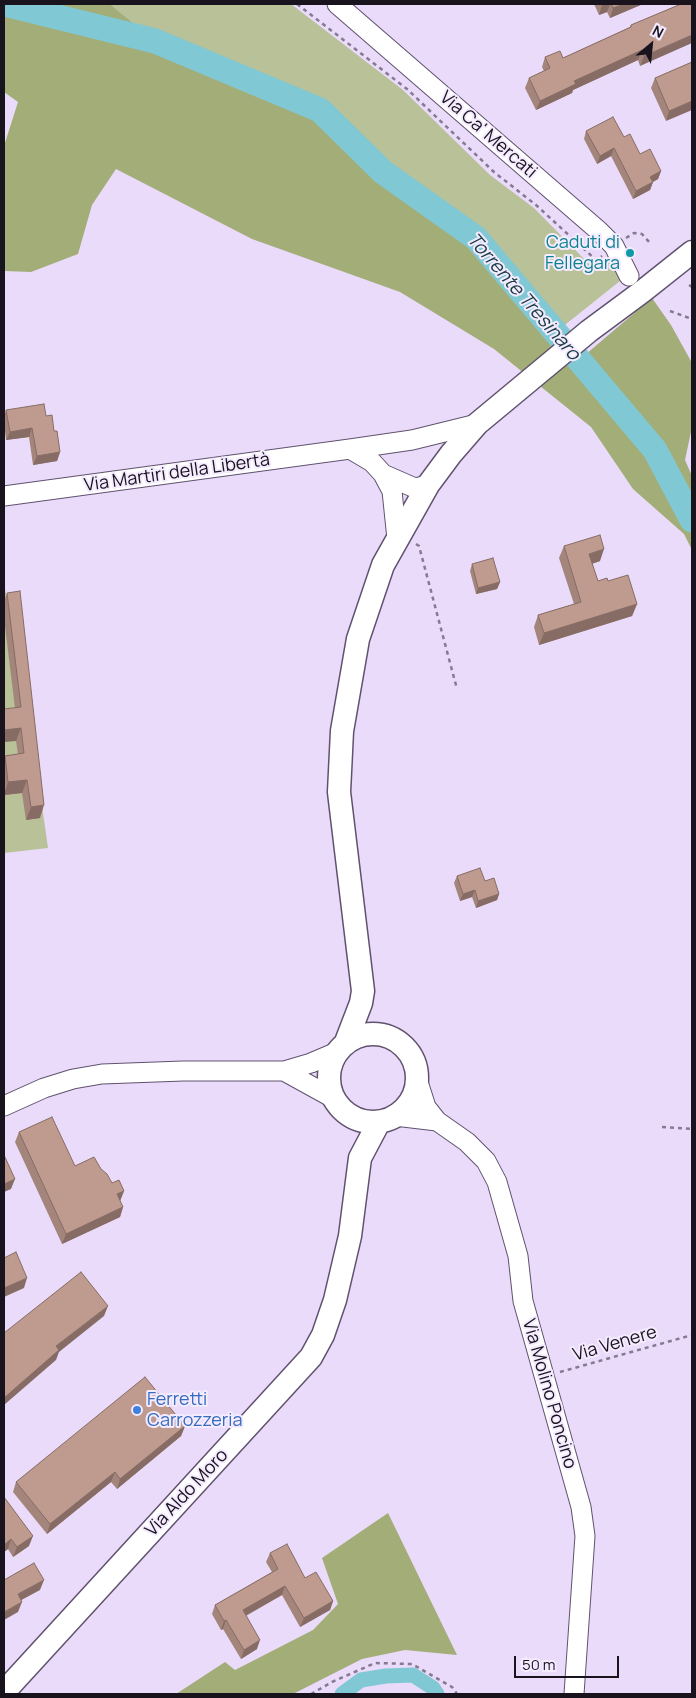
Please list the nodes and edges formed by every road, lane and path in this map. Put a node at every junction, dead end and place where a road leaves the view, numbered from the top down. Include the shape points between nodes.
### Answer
1 (298, 4) edge
2 (337, 4) edge
3 (650, 243) dead end
4 (614, 246) junction
5 (692, 252) edge
6 (636, 283) junction
7 (670, 311) dead end
8 (692, 319) edge
9 (477, 424) junction
10 (350, 449) junction
11 (383, 474) junction
12 (428, 485) junction
13 (4, 496) edge
14 (398, 538) junction
15 (457, 689) dead end
16 (363, 991) junction
17 (387, 1035) junction
18 (342, 1047) junction
19 (284, 1071) junction
20 (418, 1079) junction
21 (337, 1103) junction
22 (4, 1106) edge
23 (388, 1119) junction
24 (437, 1121) junction
25 (662, 1127) dead end
26 (692, 1129) edge
27 (360, 1158) junction
28 (692, 1335) edge
29 (544, 1376) junction
30 (4, 1692) edge
31 (311, 1694) edge
32 (457, 1694) edge
33 (574, 1694) edge

1 - 4 path via 407,88 494,172 596,260
2 - 4 street, Via Ca' Mercati
3 - 4 path via 642,234 634,233
4 - 6 street, Via Ca' Mercati
5 - 6 main road
6 - 9 main road via 589,331
7 - 8 path
9 - 10 street, Via Martiri della Libertà via 412,440
9 - 12 main road
10 - 11 street via 372,462
10 - 13 street, Via Martiri della Libertà
11 - 12 street via 415,488
11 - 14 street via 392,491
12 - 14 main road
14 - 15 path via 419,546
14 - 16 main road via 383,565 358,639 342,731 339,792
16 - 17 main road
16 - 18 main road via 362,1003
17 - 18 main road via 370,1033 354,1038
17 - 20 main road via 406,1048
18 - 19 street via 311,1063
18 - 21 main road via 331,1062 329,1074 329,1086
19 - 21 street
19 - 22 street via 102,1074 44,1088
20 - 23 main road via 411,1100
20 - 24 street, Via Molino Poncino via 426,1107
21 - 23 main road via 354,1118 371,1122
21 - 27 main road, Via Aldo Moro via 352,1132
23 - 24 street, Via Molino Poncino
23 - 27 main road, Via Aldo Moro
24 - 29 street, Via Molino Poncino via 467,1142 486,1161 497,1182 518,1256 523,1302
25 - 26 path
27 - 30 main road, Via Aldo Moro via 350,1236 335,1300 323,1335 311,1357
28 - 29 path, Via Venere
29 - 33 street, Via Molino Poncino via 581,1507 585,1536
31 - 32 path via 375,1663 412,1664 452,1687

